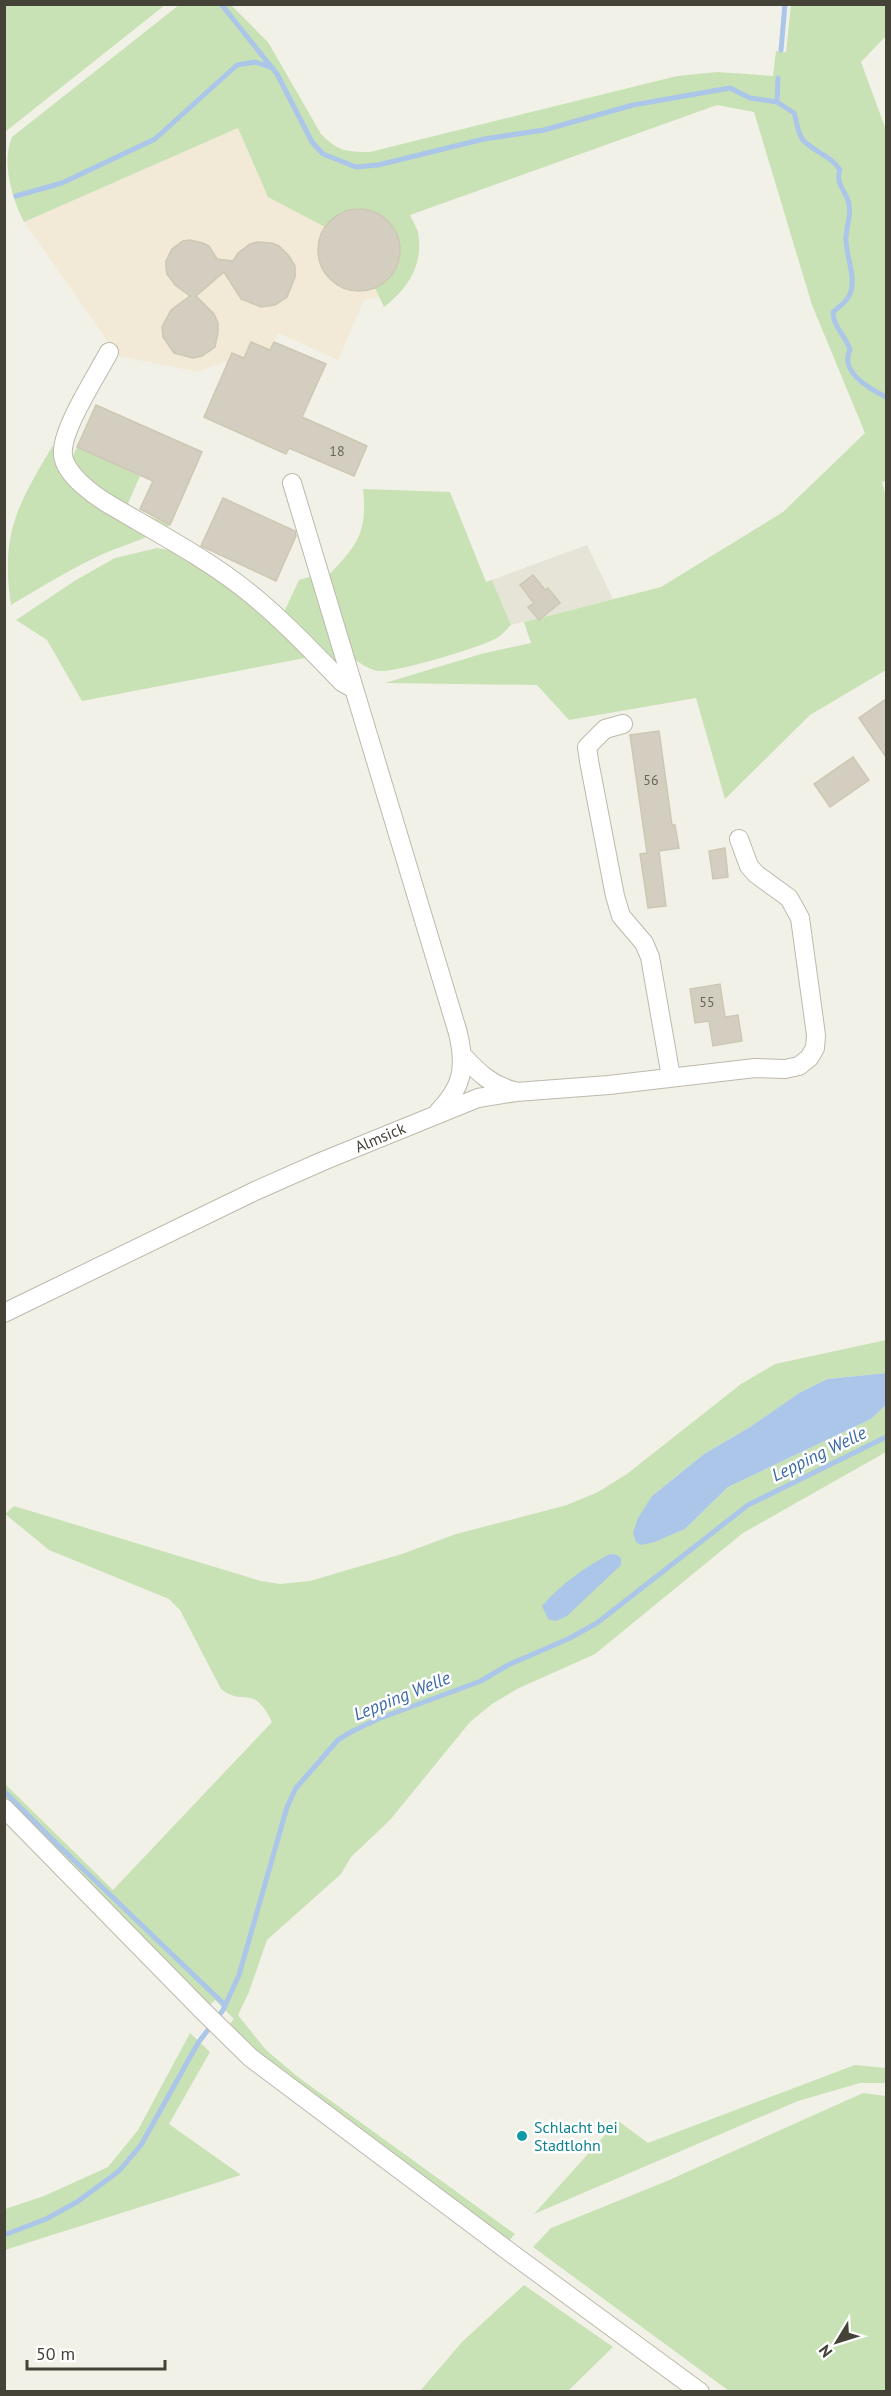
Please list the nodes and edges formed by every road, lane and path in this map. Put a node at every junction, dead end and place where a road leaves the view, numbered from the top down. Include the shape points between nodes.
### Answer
1 (109, 352) dead end
2 (291, 483) dead end
3 (354, 689) junction
4 (623, 724) dead end
5 (739, 839) dead end
6 (463, 1056) junction
7 (671, 1077) junction
8 (516, 1092) junction
9 (437, 1114) junction
10 (4, 1312) edge
11 (4, 1808) edge
12 (700, 2391) edge

1 - 3 street via 64,443 63,457 74,475 89,492 246,590
2 - 3 street
3 - 6 street
4 - 7 street via 605,729 587,747 615,896 621,916 644,943 650,957
5 - 7 street, Almsick via 749,866 789,898 800,918 815,1048 799,1066
6 - 8 street via 497,1087
6 - 9 street via 460,1081 451,1100
7 - 8 street, Almsick
8 - 9 street, Almsick via 478,1098
9 - 10 street, Almsick via 255,1191
11 - 12 street via 252,2058

